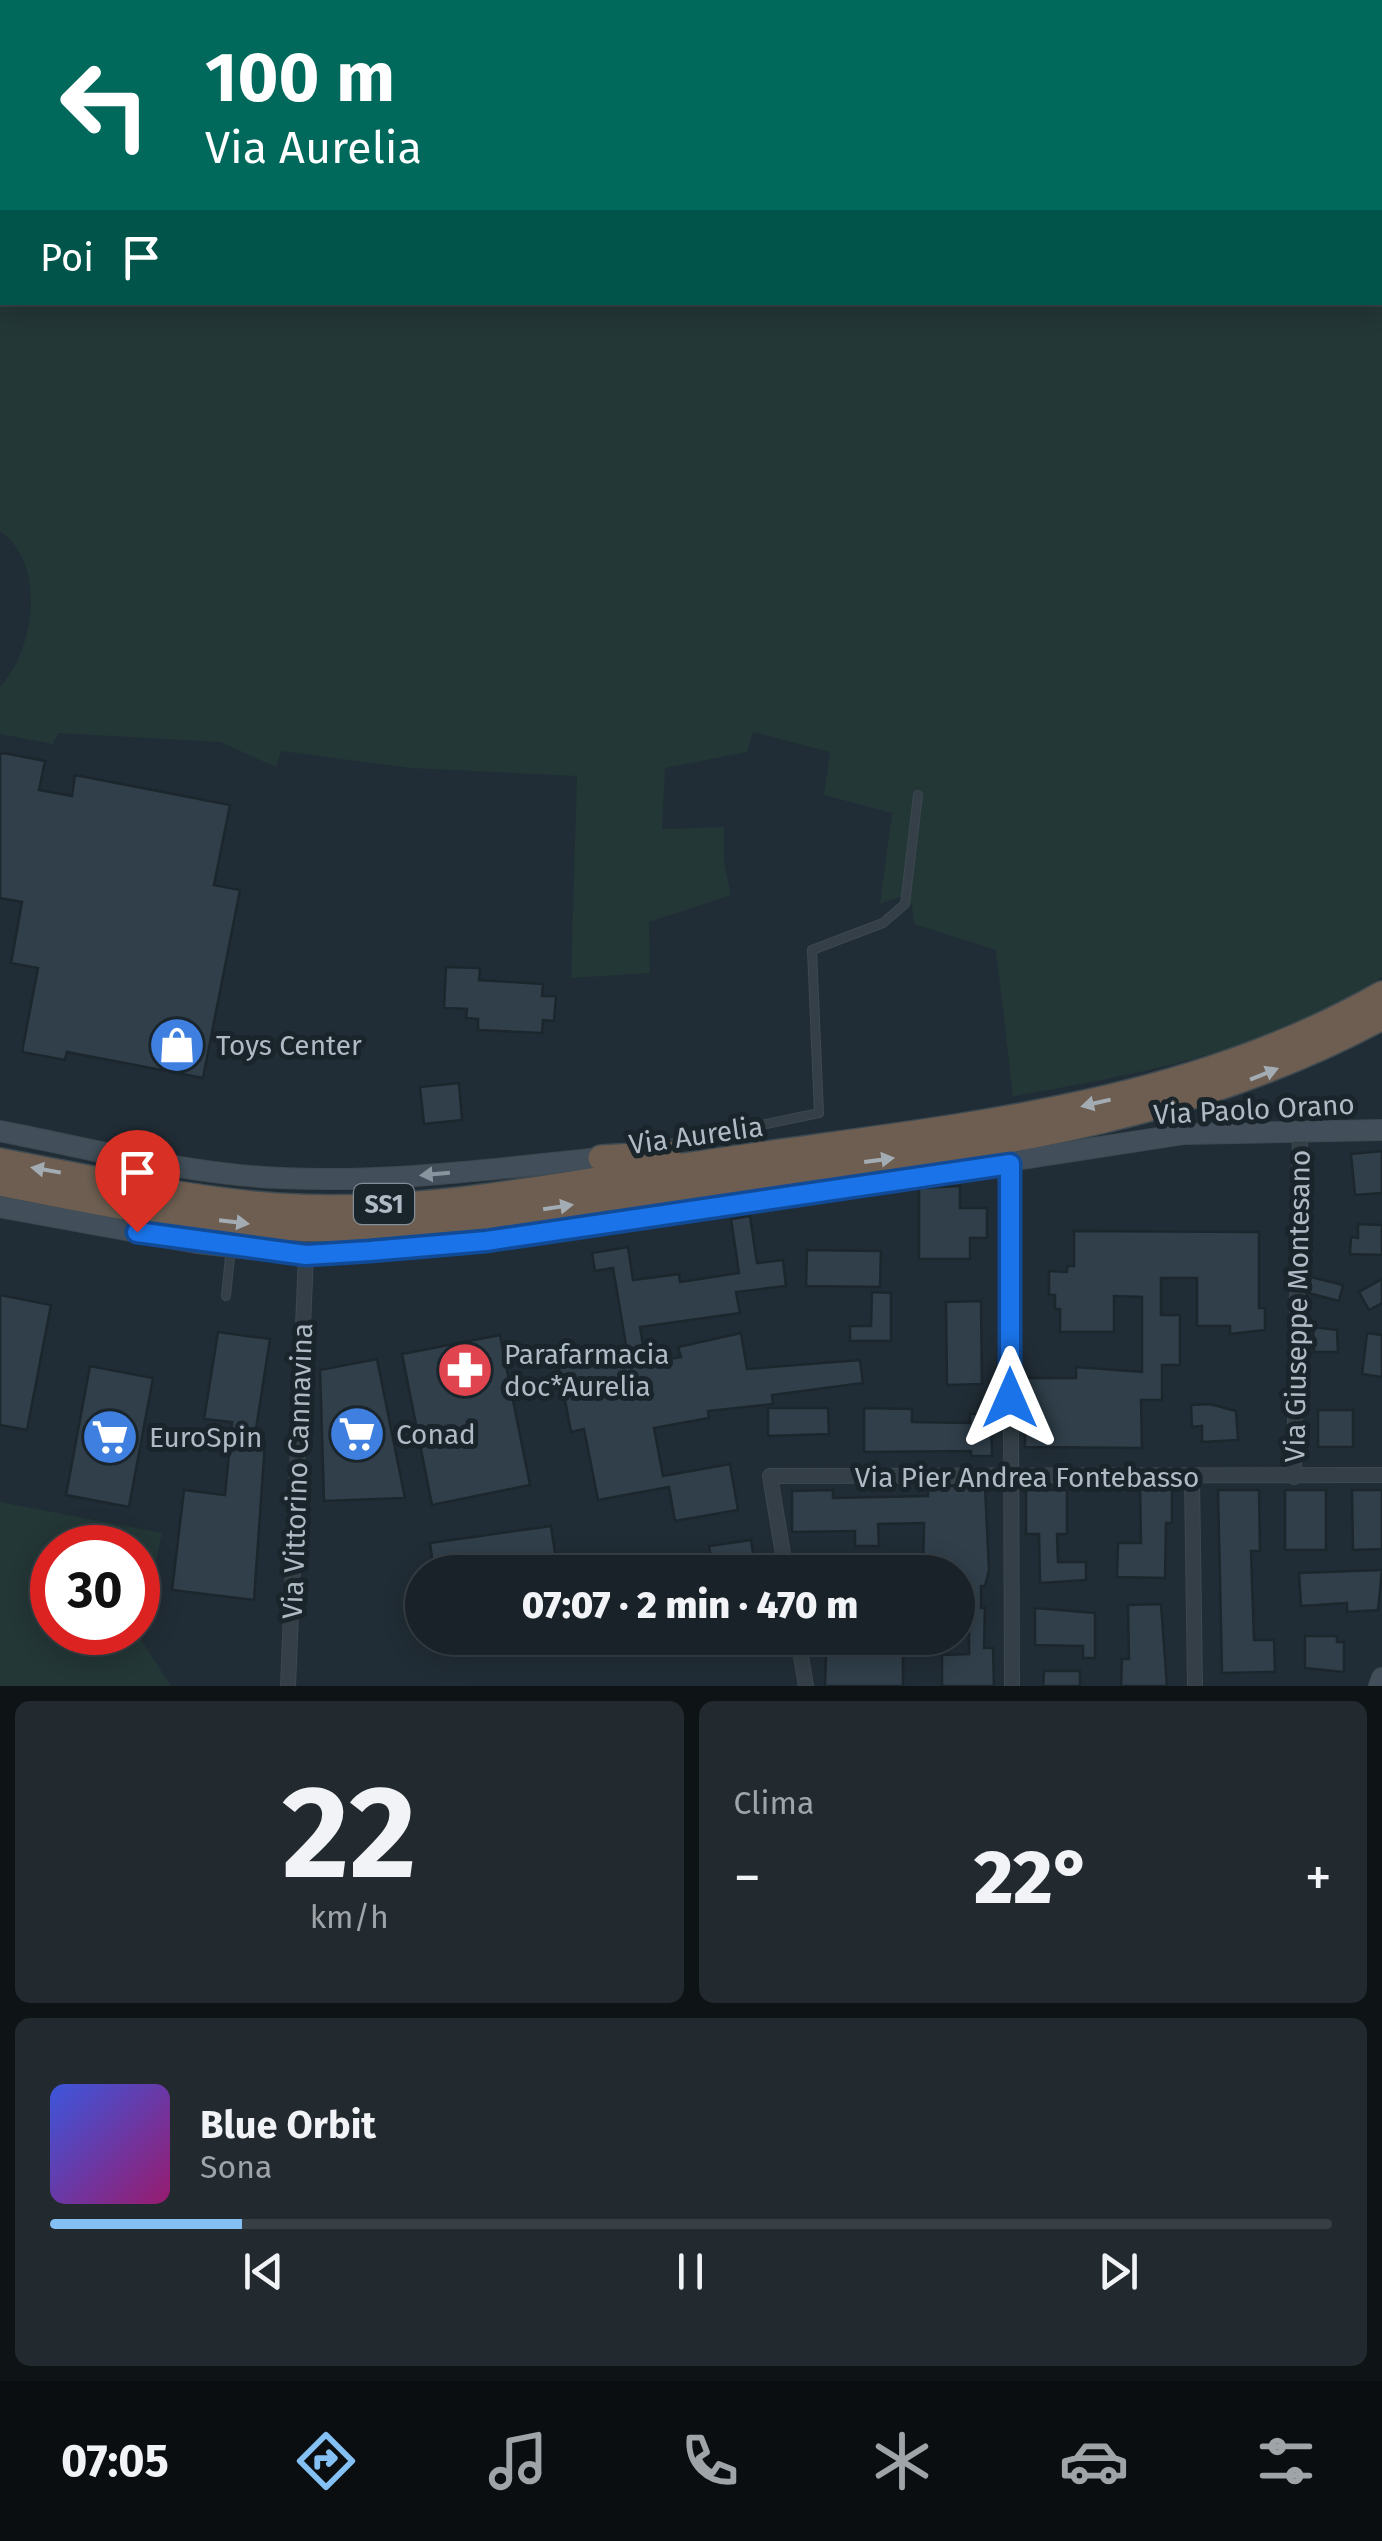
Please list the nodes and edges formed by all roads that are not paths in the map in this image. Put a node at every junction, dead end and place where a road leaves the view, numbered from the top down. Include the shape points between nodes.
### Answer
1 (918, 794) dead end
2 (1382, 994) edge
3 (1382, 1017) edge
4 (1382, 1130) edge
5 (0, 1131) edge
6 (1300, 1135) junction
7 (768, 1154) junction
8 (602, 1158) junction
9 (0, 1161) edge
10 (1010, 1164) junction
11 (0, 1183) edge
12 (0, 1207) edge
13 (231, 1247) junction
14 (306, 1255) junction
15 (226, 1296) dead end
16 (1382, 1475) edge
17 (1011, 1476) junction
18 (1294, 1477) junction
19 (1192, 1478) junction
20 (783, 1555) edge
21 (801, 1655) edge
22 (1382, 1678) edge
23 (288, 1686) edge
24 (806, 1686) edge
25 (1012, 1686) edge
26 (1194, 1686) edge
27 (1379, 1686) edge

1 - 8 lane via 905,904 883,923 812,950 819,1113
2 -> 7 highway, Via Aurelia / SS1 via 1236,1062 1096,1104
11 -> 3 highway, Via Aurelia / SS1 via 278,1227 499,1216 1094,1126 1247,1081
4 - 6 street, Via Paolo Orano
8 -> 5 street, Via Aurelia via 372,1180 276,1178
6 - 10 street, Via Paolo Orano via 1184,1134
6 - 18 street, Via Giuseppe Montesano
7 - 8 highway
7 -> 9 highway, Via Aurelia / SS1 via 495,1195 362,1206 192,1196
10 - 14 street via 486,1241
10 - 17 street
12 - 13 street
13 - 14 street
13 - 15 lane
14 - 23 street, Via Vittorino Cannavina
16 - 18 street, Via Pier Andrea Fontebasso
17 - 19 street, Via Pier Andrea Fontebasso
17 - 20 street, Via Pier Andrea Fontebasso via 770,1476
17 - 25 street
18 - 19 street, Via Pier Andrea Fontebasso
19 - 26 street
21 - 24 street
22 - 27 street

